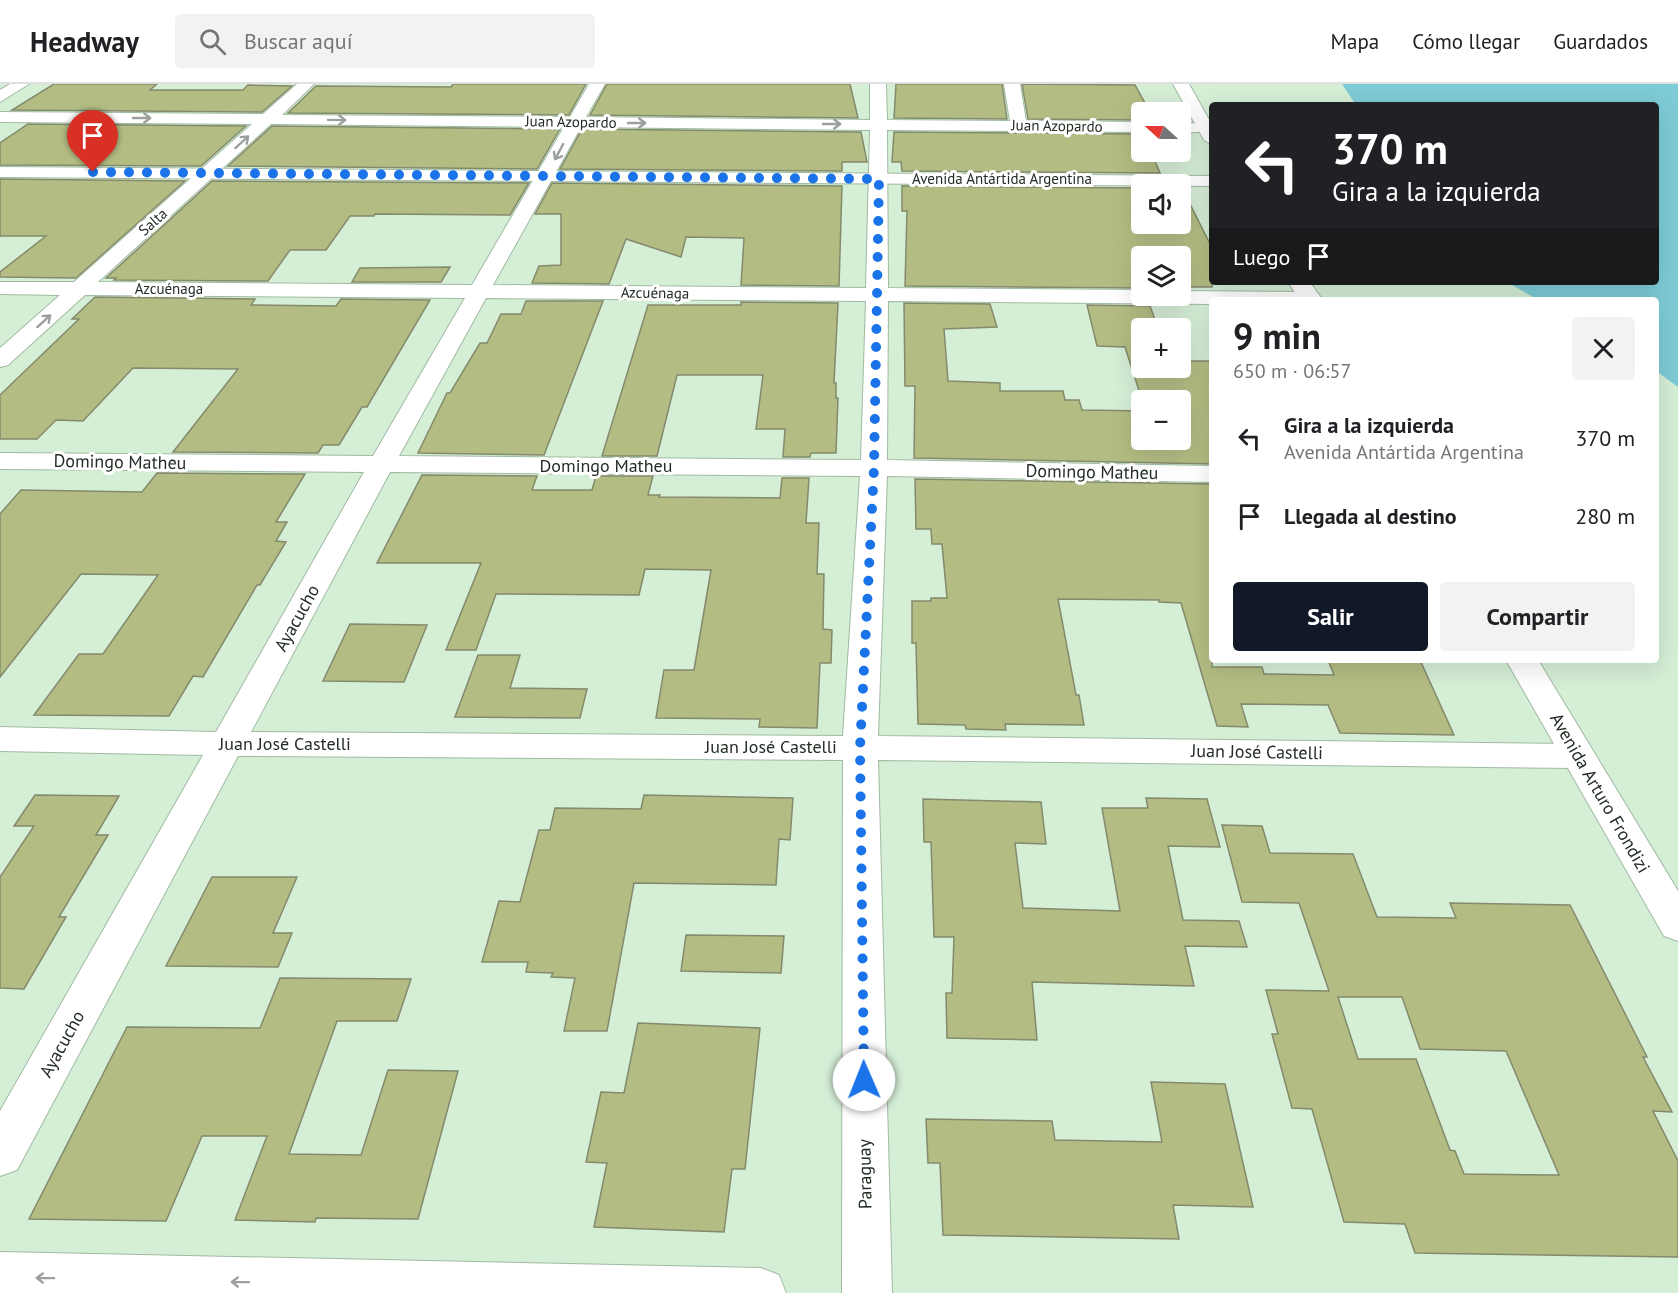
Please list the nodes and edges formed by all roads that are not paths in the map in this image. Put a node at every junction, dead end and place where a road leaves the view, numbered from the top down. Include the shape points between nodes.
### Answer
1 (21, 84) edge
2 (306, 84) edge
3 (597, 84) edge
4 (878, 84) edge
5 (1012, 84) edge
6 (1181, 84) edge
7 (0, 97) edge
8 (0, 117) edge
9 (268, 119) junction
10 (575, 122) junction
11 (879, 124) junction
12 (1019, 126) junction
13 (1131, 127) edge
14 (1191, 130) edge
15 (1209, 134) edge
16 (0, 172) edge
17 (203, 177) junction
18 (0, 180) edge
19 (544, 180) junction
20 (1209, 181) edge
21 (879, 182) junction
22 (1131, 188) edge
23 (1191, 189) edge
24 (1209, 189) edge
25 (0, 288) edge
26 (80, 288) junction
27 (480, 292) junction
28 (1306, 293) edge
29 (876, 295) junction
30 (0, 360) edge
31 (0, 461) edge
32 (381, 465) junction
33 (874, 468) junction
34 (1209, 474) edge
35 (1524, 663) edge
36 (0, 739) edge
37 (227, 744) junction
38 (860, 748) junction
39 (1578, 756) junction
40 (1678, 925) edge
41 (0, 1155) edge
42 (0, 1277) edge
43 (761, 1293) edge
44 (867, 1293) edge

1 - 7 street
2 - 9 street, Salta
3 - 10 street, Ayacucho
4 - 11 street, Paraguay
5 - 12 street
6 - 15 street
8 -> 9 street, Juan Azopardo
9 -> 10 street, Juan Azopardo
17 -> 9 street, Salta
10 -> 11 street, Juan Azopardo
10 -> 19 street, Ayacucho
11 - 12 street, Juan Azopardo
11 - 21 street, Paraguay
12 - 13 street, Juan Azopardo
14 - 15 street
16 - 17 street, Avenida Antártida Argentina
17 - 18 street, Avenida Antártida Argentina
17 - 19 street, Avenida Antártida Argentina
17 - 26 street, Salta
19 - 21 street, Avenida Antártida Argentina
19 - 27 street, Ayacucho
20 - 21 street, Avenida Antártida Argentina
21 - 22 street, Avenida Antártida Argentina
21 - 29 street, Paraguay
23 - 24 street
25 - 26 street, Azcuénaga
26 - 27 street, Azcuénaga
30 -> 26 street, Salta
27 - 29 street, Azcuénaga
27 - 32 street, Ayacucho
28 - 29 street, Azcuénaga
29 - 33 street, Paraguay
31 - 32 street, Domingo Matheu
32 - 33 street, Domingo Matheu
32 - 37 street, Ayacucho
33 - 34 street, Domingo Matheu
33 - 38 street, Paraguay
35 - 39 street, Avenida Arturo Frondizi
36 - 37 street, Juan José Castelli
37 - 38 street, Juan José Castelli
37 - 41 street, Ayacucho
38 - 39 street, Juan José Castelli
38 - 44 street, Paraguay
39 - 40 street, Avenida Arturo Frondizi
43 -> 42 street

